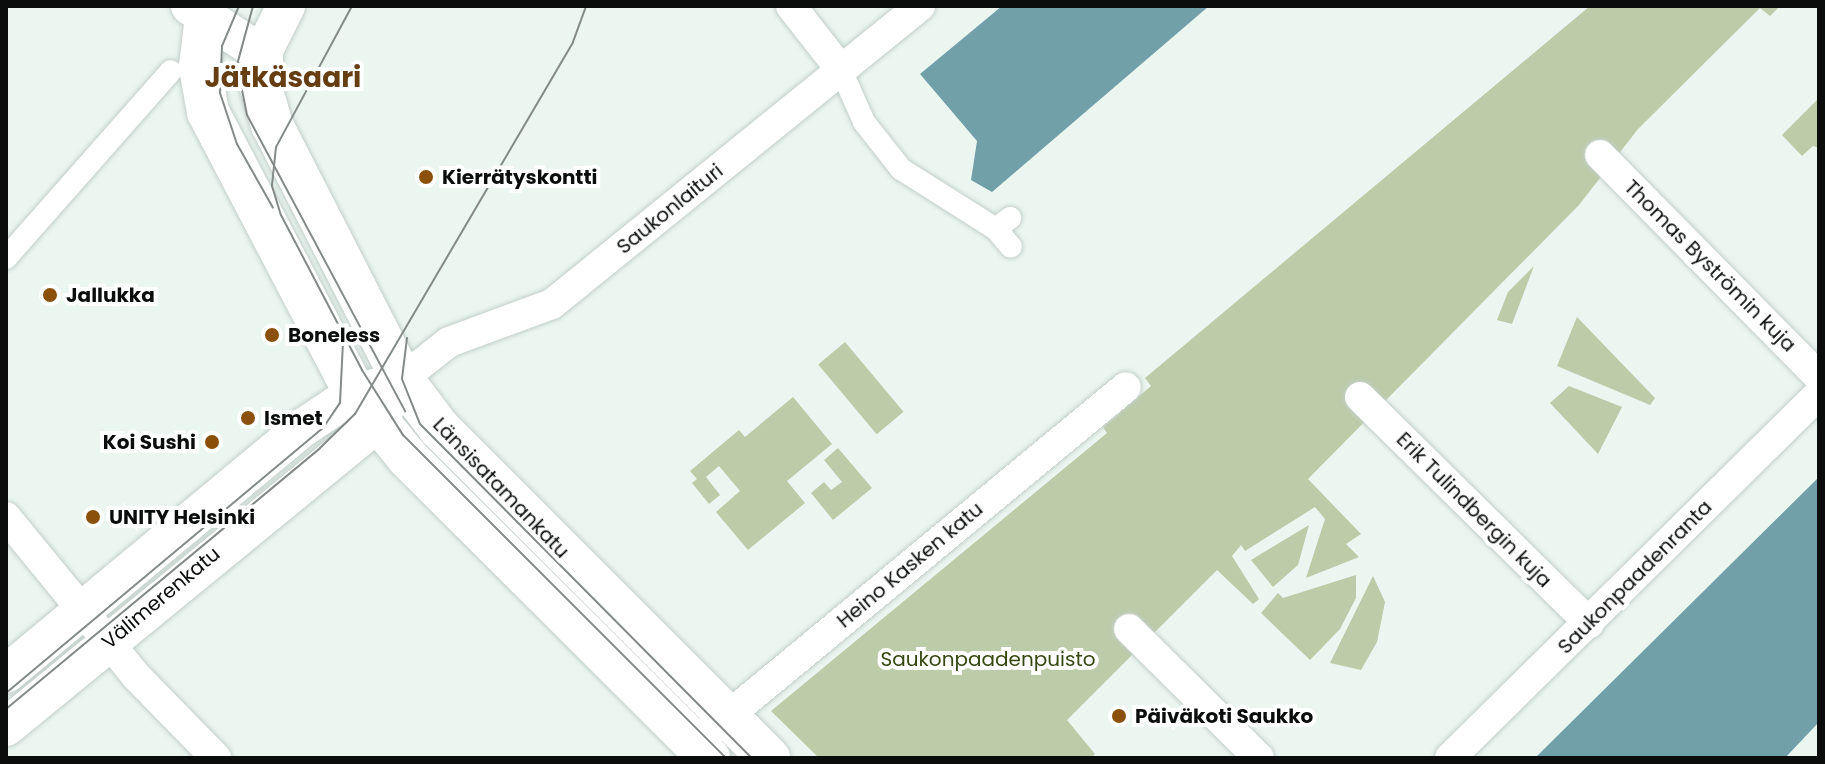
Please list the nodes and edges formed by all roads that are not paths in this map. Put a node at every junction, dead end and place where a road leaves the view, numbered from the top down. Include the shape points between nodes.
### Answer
1 (286, 6) edge
2 (791, 6) edge
3 (920, 6) edge
4 (202, 9) edge
5 (262, 54) junction
6 (841, 70) junction
7 (171, 71) dead end
8 (1600, 155) dead end
9 (1011, 247) dead end
10 (6, 258) edge
11 (1819, 377) edge
12 (402, 379) junction
13 (1126, 387) dead end
14 (1819, 394) edge
15 (1360, 397) dead end
16 (366, 409) junction
17 (6, 517) edge
18 (83, 611) junction
19 (1589, 623) junction
20 (1129, 629) dead end
21 (108, 643) junction
22 (6, 674) edge
23 (728, 716) junction
24 (6, 727) edge
25 (702, 751) edge
26 (216, 758) edge
27 (769, 758) edge
28 (1259, 758) edge
29 (1450, 758) edge

1 - 5 street
2 - 6 street
3 - 6 street, Saukonlaituri
4 - 5 street
4 - 16 main road via 200,67 208,112
5 - 12 main road, Länsisatamankatu via 261,87 272,125
6 - 9 street via 864,122 901,169 1003,224
6 - 12 street, Saukonlaituri via 552,304 449,342
7 - 10 street
8 - 11 street, Thomas Byströmin kuja
12 - 16 street, Välimerenkatu
12 - 23 main road, Länsisatamankatu via 439,428
13 - 23 street, Heino Kasken katu
14 - 19 street, Saukonpaadenranta
15 - 19 street, Erik Tulindbergin kuja
16 - 18 street, Välimerenkatu via 304,427
16 - 21 street, Välimerenkatu
16 - 25 main road
17 - 18 street
18 - 21 street
18 - 22 street, Välimerenkatu
19 - 29 street, Saukonpaadenranta
20 - 28 street
21 - 24 street, Välimerenkatu
21 - 26 street
23 - 25 street, Heino Kasken katu
23 - 27 main road, Länsisatamankatu

